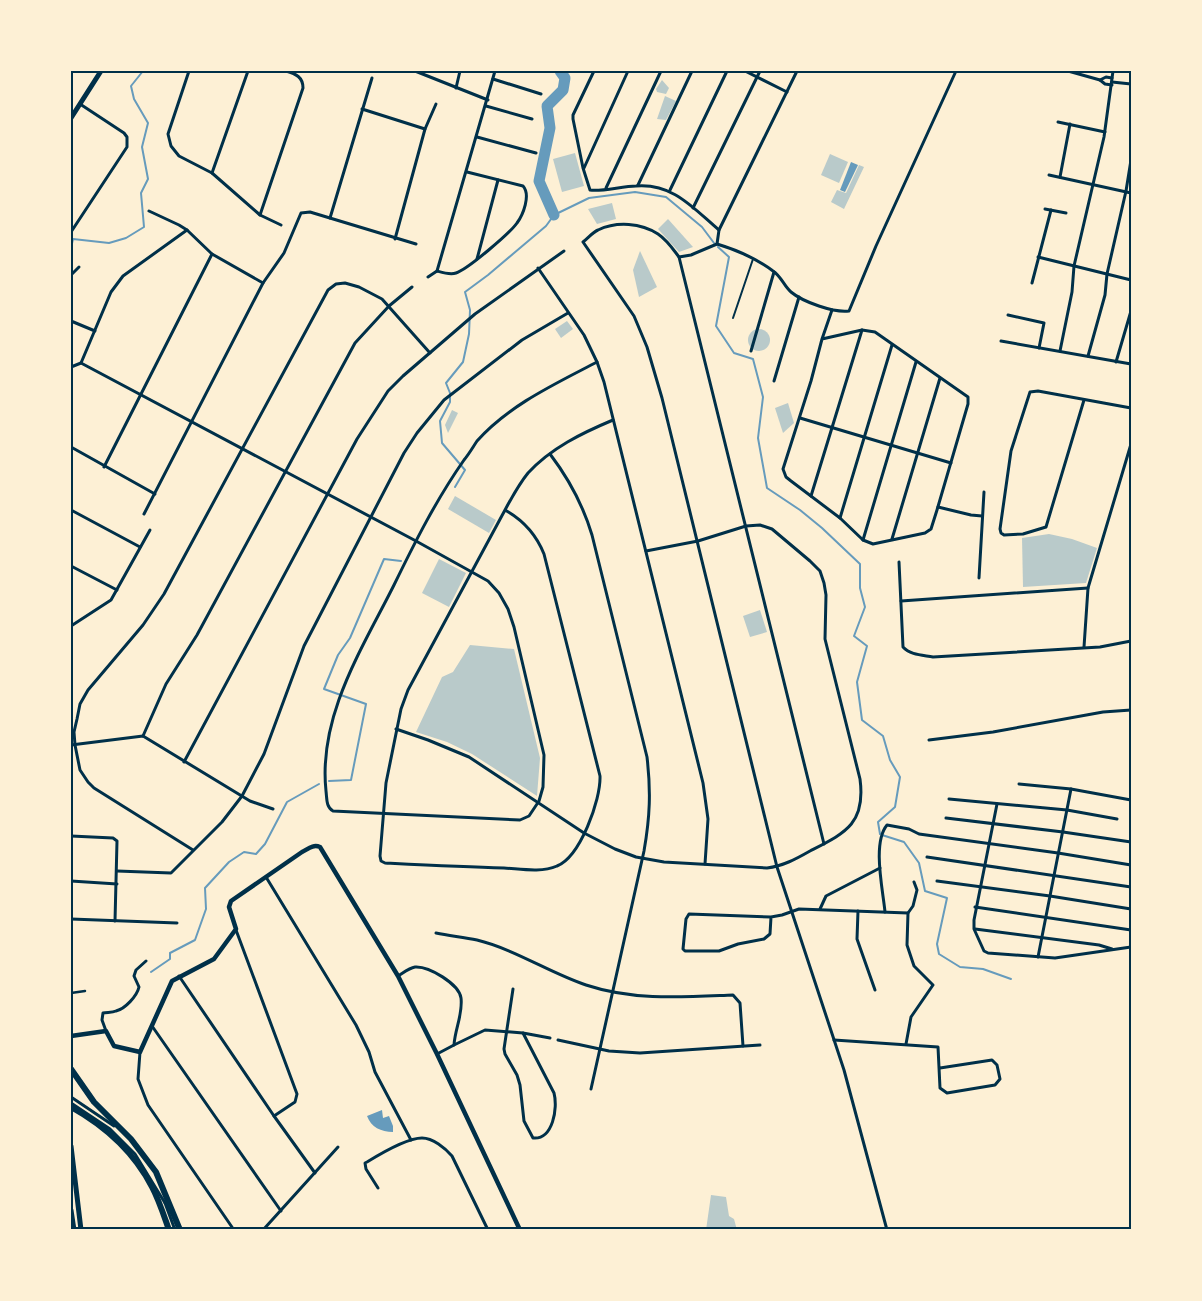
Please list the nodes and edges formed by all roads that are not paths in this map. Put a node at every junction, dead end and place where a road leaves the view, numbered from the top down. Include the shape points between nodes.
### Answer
1 (101, 71) edge
2 (189, 71) edge
3 (248, 71) edge
4 (286, 71) edge
5 (415, 71) edge
6 (460, 71) edge
7 (495, 71) edge
8 (594, 71) edge
9 (628, 71) edge
10 (661, 71) edge
11 (692, 71) edge
12 (727, 71) edge
13 (745, 71) edge
14 (760, 71) edge
15 (797, 71) edge
16 (956, 71) edge
17 (1068, 71) edge
18 (1113, 71) edge
19 (424, 73) edge
20 (757, 77) junction
21 (372, 78) dead end
22 (493, 79) junction
23 (1100, 80) junction
24 (1112, 81) junction
25 (1131, 84) edge
26 (456, 88) junction
27 (787, 92) junction
28 (541, 94) dead end
29 (488, 100) junction
30 (80, 104) junction
31 (436, 104) dead end
32 (486, 106) junction
33 (362, 109) junction
34 (71, 118) edge
35 (532, 119) dead end
36 (1058, 122) dead end
37 (1070, 124) junction
38 (426, 129) junction
39 (1105, 132) junction
40 (477, 137) junction
41 (536, 154) dead end
42 (1131, 160) edge
43 (583, 168) junction
44 (467, 172) junction
45 (212, 173) junction
46 (1049, 175) dead end
47 (1060, 177) junction
48 (498, 180) junction
49 (1094, 184) junction
50 (638, 185) junction
51 (606, 188) junction
52 (670, 190) junction
53 (1126, 191) junction
54 (1131, 193) edge
55 (694, 208) junction
56 (1045, 209) dead end
57 (1051, 210) junction
58 (149, 211) dead end
59 (1066, 213) dead end
60 (260, 215) junction
61 (330, 218) junction
62 (281, 225) dead end
63 (187, 230) junction
64 (719, 230) junction
65 (71, 232) edge
66 (395, 239) junction
67 (416, 244) dead end
68 (717, 244) junction
69 (564, 250) dead end
70 (212, 254) junction
71 (679, 257) junction
72 (1038, 257) junction
73 (477, 259) junction
74 (753, 259) junction
75 (1074, 266) junction
76 (79, 267) dead end
77 (538, 268) junction
78 (437, 271) junction
79 (774, 272) junction
80 (1107, 274) junction
81 (71, 275) edge
82 (428, 277) dead end
83 (1131, 280) edge
84 (263, 282) junction
85 (1032, 283) dead end
86 (412, 287) dead end
87 (799, 297) junction
88 (389, 306) junction
89 (832, 310) junction
90 (1131, 311) edge
91 (568, 313) junction
92 (1008, 315) dead end
93 (733, 318) dead end
94 (71, 321) edge
95 (862, 330) junction
96 (95, 331) junction
97 (822, 339) junction
98 (1001, 341) dead end
99 (892, 345) junction
100 (1039, 348) junction
101 (751, 351) dead end
102 (1060, 351) junction
103 (430, 353) junction
104 (1088, 356) junction
105 (597, 362) junction
106 (916, 362) junction
107 (1116, 362) junction
108 (82, 363) junction
109 (1131, 364) edge
110 (71, 367) edge
111 (940, 378) junction
112 (774, 381) dead end
113 (140, 394) junction
114 (1084, 400) junction
115 (1131, 408) edge
116 (800, 418) junction
117 (613, 420) junction
118 (192, 421) junction
119 (832, 427) junction
120 (865, 437) junction
121 (1131, 444) edge
122 (891, 445) junction
123 (71, 448) edge
124 (242, 448) junction
125 (917, 453) junction
126 (550, 454) junction
127 (951, 463) junction
128 (104, 466) junction
129 (285, 471) junction
130 (984, 492) dead end
131 (156, 494) junction
132 (328, 494) junction
133 (811, 496) junction
134 (938, 507) junction
135 (71, 510) edge
136 (505, 510) junction
137 (144, 514) dead end
138 (982, 516) junction
139 (371, 518) junction
140 (840, 518) junction
141 (746, 526) junction
142 (150, 530) dead end
143 (863, 540) junction
144 (892, 540) junction
145 (416, 541) junction
146 (698, 542) junction
147 (140, 547) junction
148 (646, 551) junction
149 (899, 562) dead end
150 (71, 566) edge
151 (471, 571) junction
152 (979, 578) dead end
153 (1088, 588) junction
154 (117, 590) junction
155 (901, 601) junction
156 (71, 626) edge
157 (1131, 641) edge
158 (1084, 648) junction
159 (1131, 710) edge
160 (396, 729) junction
161 (143, 736) junction
162 (930, 740) dead end
163 (73, 745) edge
164 (184, 762) junction
165 (1019, 784) dead end
166 (1071, 789) junction
167 (242, 796) junction
168 (949, 799) dead end
169 (1131, 800) edge
170 (539, 802) junction
171 (997, 804) junction
172 (273, 809) dead end
173 (1067, 810) junction
174 (382, 813) junction
175 (946, 818) dead end
176 (1116, 819) dead end
177 (993, 823) junction
178 (1063, 832) junction
179 (584, 833) junction
180 (71, 836) edge
181 (1131, 842) edge
182 (824, 844) junction
183 (988, 844) junction
184 (193, 850) junction
185 (1058, 852) junction
186 (928, 857) dead end
187 (642, 858) junction
188 (705, 864) junction
189 (1131, 865) edge
190 (984, 866) junction
191 (777, 867) junction
192 (880, 868) junction
193 (118, 871) junction
194 (1054, 875) junction
195 (266, 877) junction
196 (937, 881) dead end
197 (71, 882) edge
198 (914, 882) dead end
199 (117, 884) junction
200 (980, 886) junction
201 (1131, 887) edge
202 (1050, 896) junction
203 (975, 907) junction
204 (820, 909) junction
205 (1131, 909) edge
206 (858, 911) junction
207 (791, 912) junction
208 (885, 912) junction
209 (908, 913) junction
210 (771, 917) junction
211 (1046, 917) junction
212 (71, 919) edge
213 (116, 921) junction
214 (177, 923) dead end
215 (236, 929) junction
216 (974, 929) junction
217 (1131, 930) edge
218 (436, 933) dead end
219 (1042, 937) junction
220 (1131, 947) edge
221 (1113, 949) junction
222 (1038, 957) junction
223 (146, 961) dead end
224 (179, 976) junction
225 (398, 976) junction
226 (513, 989) dead end
227 (874, 990) dead end
228 (86, 991) dead end
229 (613, 991) junction
230 (71, 992) edge
231 (151, 1025) junction
232 (106, 1031) junction
233 (505, 1032) junction
234 (523, 1033) junction
235 (71, 1036) edge
236 (550, 1038) dead end
237 (558, 1040) dead end
238 (834, 1040) junction
239 (906, 1044) junction
240 (454, 1045) junction
241 (760, 1045) dead end
242 (743, 1046) junction
243 (600, 1050) junction
244 (140, 1052) junction
245 (437, 1054) junction
246 (940, 1068) junction
247 (71, 1069) edge
248 (71, 1082) edge
249 (83, 1086) junction
250 (591, 1089) dead end
251 (71, 1097) edge
252 (71, 1103) edge
253 (71, 1107) edge
254 (274, 1116) junction
255 (410, 1140) junction
256 (71, 1146) edge
257 (338, 1147) dead end
258 (315, 1173) junction
259 (378, 1188) dead end
260 (167, 1207) junction
261 (71, 1210) edge
262 (281, 1211) junction
263 (74, 1230) edge
264 (81, 1230) edge
265 (169, 1230) edge
266 (175, 1230) edge
267 (180, 1230) edge
268 (234, 1230) edge
269 (263, 1230) edge
270 (488, 1230) edge
271 (520, 1230) edge
272 (887, 1230) edge

1 - 30 main road
2 - 45 street via 168,134 169,140 179,156
3 - 45 street
4 - 60 street via 297,75 303,82 303,88
5 - 19 street
6 - 26 street
7 - 22 street
8 - 43 street via 573,119
9 - 43 street
10 - 51 street
11 - 50 street
12 - 52 street
13 - 20 street
14 - 20 street
15 - 27 street
16 - 89 street via 849,311
17 - 23 street
18 - 24 street
19 - 26 street
20 - 27 street
20 - 55 street
21 - 33 street
22 - 28 street
22 - 29 street
23 - 24 street via 1106,77
23 - 24 street via 1105,84
24 - 25 street
24 - 39 street
26 - 29 street
27 - 64 street
29 - 32 street
30 - 34 main road
30 - 65 street via 124,133 128,141
31 - 38 street
32 - 35 street
32 - 40 street
33 - 38 street
33 - 61 street
36 - 37 street
37 - 39 street
37 - 47 street
38 - 66 street
39 - 49 street
40 - 41 street
40 - 44 street
42 - 53 street
43 - 51 street via 589,188
44 - 48 street
44 - 78 street
45 - 60 street
46 - 47 street
47 - 49 street
48 - 73 street
48 - 73 street via 523,186 525,202 515,226
49 - 53 street
49 - 75 street
50 - 51 street
50 - 52 street
52 - 55 street
53 - 54 street
53 - 80 street
55 - 64 street
56 - 57 street
57 - 59 street
57 - 72 street
58 - 63 street
60 - 62 street
61 - 66 street
61 - 84 street via 303,212 284,253
63 - 70 street
63 - 96 street via 117,282
64 - 68 street
66 - 67 street
68 - 71 street
68 - 74 street
69 - 77 street
70 - 84 street
70 - 113 street
71 - 141 street
71 - 146 street via 658,234 631,224 596,230 583,242 634,316 647,347
72 - 75 street
72 - 85 street
73 - 78 street via 456,273
74 - 79 street
74 - 93 lane
75 - 80 street
75 - 102 street
76 - 81 street
77 - 91 street
77 - 103 street via 475,314
78 - 82 street
79 - 87 street
79 - 101 street
80 - 83 street
80 - 104 street via 1105,295
84 - 118 street
86 - 88 street
87 - 89 street
87 - 112 street
88 - 103 street
88 - 124 street via 382,298 344,283 328,290
88 - 129 street via 355,343
89 - 97 street
90 - 107 street
91 - 105 street via 584,335
91 - 139 street via 522,340 444,400 404,454
92 - 100 street via 1044,323
94 - 96 street
95 - 97 street
95 - 99 street via 875,332
95 - 119 street
96 - 108 street
97 - 116 street
98 - 100 street
99 - 106 street
99 - 120 street
100 - 102 street
102 - 104 street
103 - 132 street via 388,391 357,438
104 - 107 street
105 - 117 street
105 - 145 street via 529,398 495,424 459,467
106 - 111 street
106 - 122 street
107 - 109 street
108 - 110 street
108 - 113 street
111 - 125 street
111 - 127 street via 969,400
113 - 118 street
113 - 128 street
114 - 114 street via 1046,528 1004,535 1000,529 1011,452 1028,394 1038,391
114 - 115 street
116 - 119 street
116 - 133 street via 783,469 786,477
117 - 126 street
117 - 148 street
118 - 124 street
118 - 131 street
119 - 120 street
119 - 133 street
120 - 122 street
120 - 140 street
121 - 153 street
122 - 125 street
122 - 143 street
123 - 128 street
124 - 129 street
124 - 163 street via 154,609 124,650 96,679 80,704
125 - 127 street
125 - 144 street
126 - 136 street via 518,486
126 - 187 street via 573,487 588,522 647,757 650,809
127 - 134 street
128 - 131 street
129 - 132 street
129 - 161 street via 197,635 166,684
130 - 138 street
131 - 137 street
132 - 139 street
132 - 164 street
133 - 140 street
134 - 138 street
134 - 144 street via 925,533
135 - 147 street
136 - 151 street
136 - 179 street via 518,517 540,542 595,756 600,786 598,801
138 - 152 street
139 - 145 street
139 - 167 street via 304,646 264,754
140 - 143 street
141 - 146 street
141 - 182 street
141 - 182 street via 760,525 772,529 820,571 824,583 825,639 862,792 858,814 850,826
142 - 147 street
143 - 144 street via 873,544
145 - 151 street
145 - 174 street via 354,661 338,702 328,746 325,778 330,810 337,813
146 - 148 street
146 - 191 street
147 - 154 street
148 - 188 street via 704,783 708,819
149 - 155 street
150 - 154 street
151 - 160 street via 408,690
151 - 170 street via 488,581 499,593 514,627 544,755
153 - 155 street
153 - 158 street
154 - 156 street via 102,607
155 - 158 street via 903,646 911,652 933,657
157 - 158 street
159 - 162 street
160 - 170 street via 469,757
160 - 174 street
161 - 163 street
161 - 164 street
163 - 184 street via 80,770 94,788
164 - 167 street
165 - 166 street
166 - 169 street
166 - 173 street
167 - 172 street
167 - 184 street via 222,822
168 - 171 street
170 - 174 street via 529,816 520,820
170 - 179 street
171 - 173 street
171 - 177 street
173 - 176 street
173 - 178 street
174 - 179 street via 380,856 385,863 550,869 572,856
175 - 177 street
177 - 178 street
177 - 183 street
178 - 181 street
178 - 185 street
179 - 187 street
180 - 193 street via 115,839 118,843
182 - 191 street
183 - 185 street
183 - 190 street
183 - 192 street via 919,834 887,825 880,837
184 - 193 street via 170,873
185 - 189 street
185 - 194 street
186 - 190 street
187 - 188 street
187 - 229 street
188 - 191 street
190 - 194 street
190 - 200 street
191 - 207 street
192 - 204 street via 826,896
192 - 208 street
193 - 199 street
194 - 201 street
194 - 202 street
195 - 215 street via 231,901 229,907
195 - 225 street via 311,847 320,848
195 - 255 street via 356,1025 375,1072
196 - 200 street
197 - 199 street
198 - 209 street via 917,890
199 - 213 street
200 - 202 street
200 - 203 street
202 - 205 street
202 - 211 street
203 - 211 street
203 - 216 street
204 - 206 street
204 - 207 street
206 - 208 street
206 - 227 street via 857,939
207 - 210 street
207 - 238 street
208 - 209 street
209 - 239 street via 907,945 914,966 933,985 914,1011
210 - 210 street via 770,934 764,939 719,951 683,949 689,914
211 - 217 street
211 - 219 street
212 - 213 street
213 - 214 street
215 - 224 street via 214,959
215 - 254 street via 297,1094 295,1102
216 - 219 street
216 - 222 street via 986,952
218 - 229 street via 478,940 587,986
219 - 221 street
219 - 222 street
220 - 221 street
221 - 222 street via 1055,958
223 - 232 street via 134,976 138,992 122,1008 103,1013
224 - 231 street via 168,988
224 - 254 street
225 - 240 street via 412,968 423,968 457,988 461,1006
225 - 245 street
226 - 233 street
228 - 230 street
229 - 242 street via 640,997 733,995 740,1003
229 - 243 street
231 - 244 street
231 - 262 street
232 - 235 street
232 - 244 street via 114,1046
233 - 234 street
233 - 234 street via 505,1054 520,1085 524,1120 533,1138 539,1138 552,1122 556,1101
233 - 240 street via 485,1030
234 - 236 street
237 - 243 street
238 - 239 street
238 - 272 street
239 - 246 street via 938,1047
240 - 245 street
241 - 242 street
242 - 243 street via 640,1053
243 - 250 street
244 - 268 street via 138,1079 148,1105
245 - 271 street
246 - 246 street via 940,1088 947,1092 995,1084 1000,1079 997,1065 992,1060
247 - 249 highway
248 - 249 highway
249 - 267 highway via 152,1166
251 - 260 street via 112,1124 138,1150 157,1179
252 - 260 street via 110,1129 135,1154
253 - 265 highway via 106,1130 128,1152 152,1187
254 - 258 street
255 - 259 street via 365,1163
255 - 270 street via 431,1140 452,1156
256 - 264 main road
257 - 258 street
258 - 262 street
260 - 266 street
261 - 263 main road
262 - 269 street

